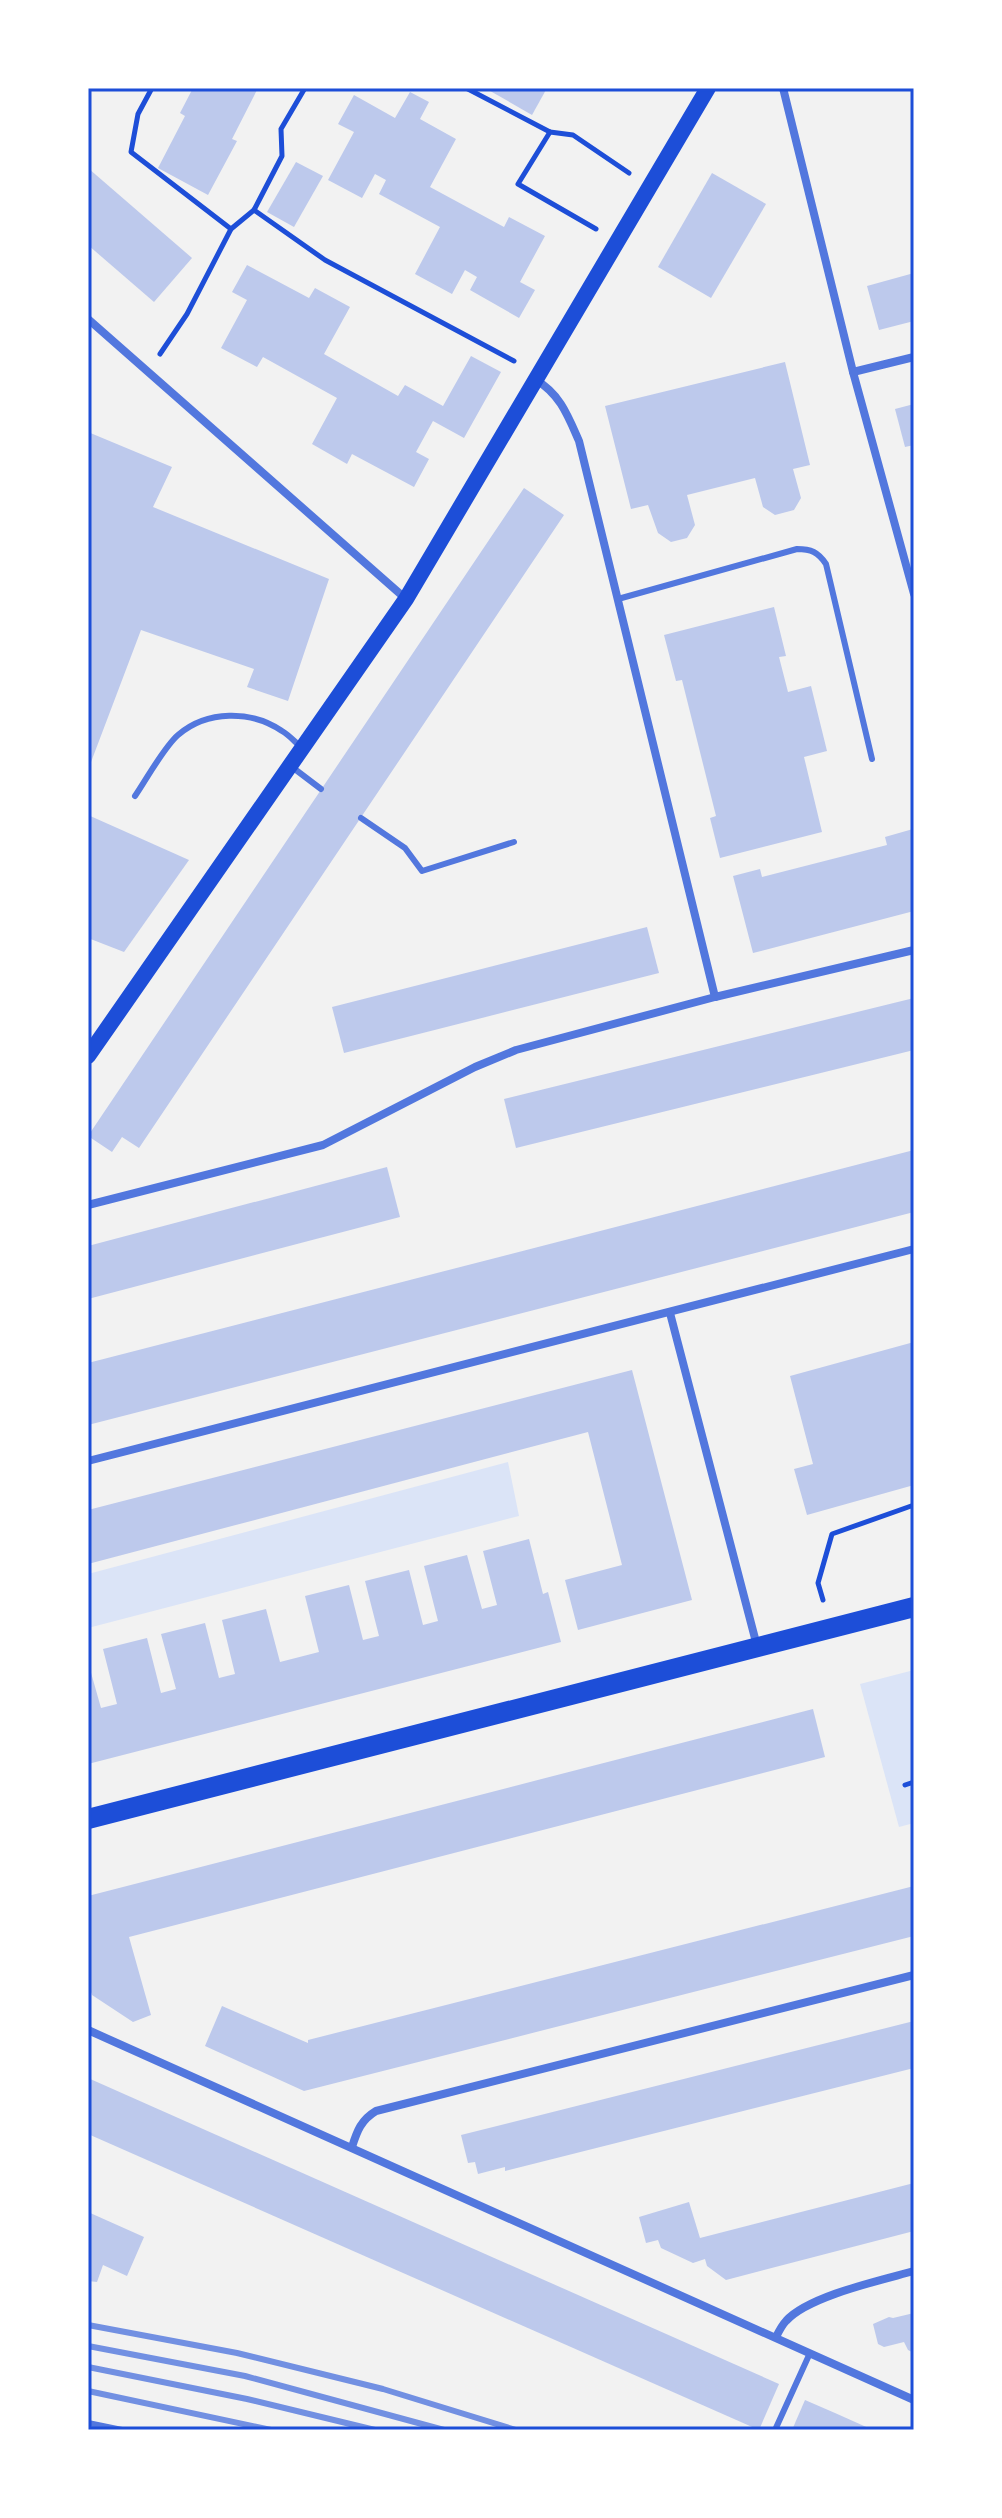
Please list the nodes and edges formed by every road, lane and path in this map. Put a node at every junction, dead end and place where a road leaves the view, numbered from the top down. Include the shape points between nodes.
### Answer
1 (152, 88) edge
2 (305, 88) edge
3 (466, 88) edge
4 (708, 88) edge
5 (783, 88) edge
6 (550, 132) junction
7 (649, 188) junction
8 (254, 210) junction
9 (231, 229) junction
10 (617, 242) junction
11 (88, 319) edge
12 (914, 357) edge
13 (148, 372) junction
14 (853, 372) junction
15 (539, 374) junction
16 (914, 594) edge
17 (406, 599) junction
18 (618, 599) junction
19 (301, 747) junction
20 (872, 759) dead end
21 (289, 765) junction
22 (321, 789) dead end
23 (135, 796) dead end
24 (361, 818) dead end
25 (514, 842) dead end
26 (914, 950) edge
27 (715, 997) junction
28 (88, 1056) edge
29 (88, 1205) edge
30 (914, 1249) edge
31 (670, 1313) junction
32 (88, 1461) edge
33 (914, 1505) edge
34 (914, 1607) edge
35 (832, 1627) junction
36 (757, 1646) junction
37 (914, 1782) edge
38 (905, 1785) dead end
39 (88, 1819) edge
40 (914, 1975) edge
41 (88, 2030) edge
42 (352, 2147) junction
43 (914, 2271) edge
44 (776, 2337) junction
45 (810, 2353) junction
46 (914, 2400) edge
47 (88, 2423) edge
48 (122, 2430) edge
49 (775, 2430) edge

1 - 9 path via 138,114 131,152
2 - 8 path via 281,129 282,156
3 - 6 path
4 - 7 main road
5 - 14 street
6 - 7 path via 573,135
6 - 10 path via 518,184
7 - 10 main road
8 - 9 path
8 - 15 path via 325,260
9 - 13 path via 187,314
10 - 15 main road
11 - 13 street
12 - 14 street
13 - 17 street
14 - 16 street
15 - 17 main road
15 - 18 street via 565,409 579,441
17 - 19 main road
18 - 20 lane via 797,549 820,554
18 - 27 street
19 - 21 main road
19 - 23 lane via 282,730 250,717 211,718 177,736
21 - 22 lane
21 - 28 main road
24 - 25 lane via 405,848 422,871
26 - 27 street
27 - 29 street via 516,1050 323,1145
30 - 31 street
31 - 32 street
31 - 36 street
33 - 35 path via 832,1534 818,1583
34 - 35 main road
35 - 36 main road
36 - 39 main road
37 - 38 path
40 - 42 street via 376,2111 357,2130
41 - 42 street
42 - 44 street
43 - 44 street via 837,2292 795,2313
44 - 45 street
45 - 46 street
45 - 49 lane
47 - 48 lane

